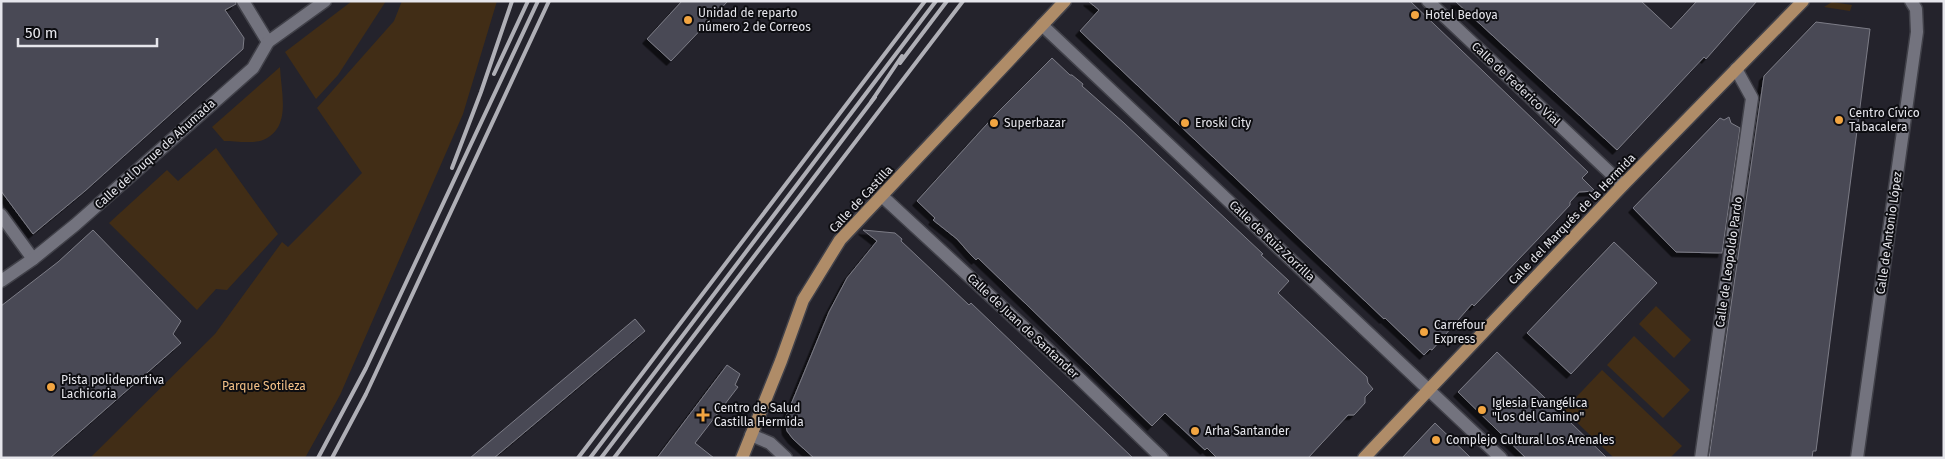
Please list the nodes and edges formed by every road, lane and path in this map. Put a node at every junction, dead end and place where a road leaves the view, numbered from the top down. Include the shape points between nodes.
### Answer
1 (243, 1) edge
2 (324, 1) edge
3 (1065, 1) edge
4 (1428, 1) edge
5 (1803, 1) edge
6 (1914, 5) edge
7 (1042, 25) junction
8 (268, 42) junction
9 (1736, 69) junction
10 (1623, 185) junction
11 (882, 196) junction
12 (1, 215) edge
13 (33, 259) junction
14 (1, 281) edge
15 (1428, 389) junction
16 (751, 436) junction
17 (742, 458) edge
18 (786, 458) edge
19 (1162, 458) edge
20 (1364, 458) edge
21 (1501, 458) edge
22 (1701, 458) edge
23 (1857, 458) edge

1 - 8 street
2 - 8 street
3 - 7 main road, Calle de Castilla
4 - 10 street, Calle de Federico Vial
5 - 9 main road, Calle del Marqués de la Hermida
6 - 23 street, Calle de Antonio López via 1917,32
7 - 11 main road, Calle de Castilla
7 - 15 street, Calle de Ruiz Zorrilla
8 - 13 street, Calle del Duque de Ahumada via 253,68
9 - 10 main road, Calle del Marqués de la Hermida
9 - 22 street, Calle de Leopoldo Pardo via 1752,98
10 - 15 main road, Calle del Marqués de la Hermida
11 - 16 main road, Calle de Castilla via 840,240 803,300
11 - 19 street, Calle de Juan de Santander
12 - 13 street
13 - 14 street, Calle del Duque de Ahumada
15 - 20 main road, Calle del Marqués de la Hermida
15 - 21 street, Calle de Ruiz Zorrilla
16 - 17 main road, Calle de Castilla
16 - 18 street via 770,443

